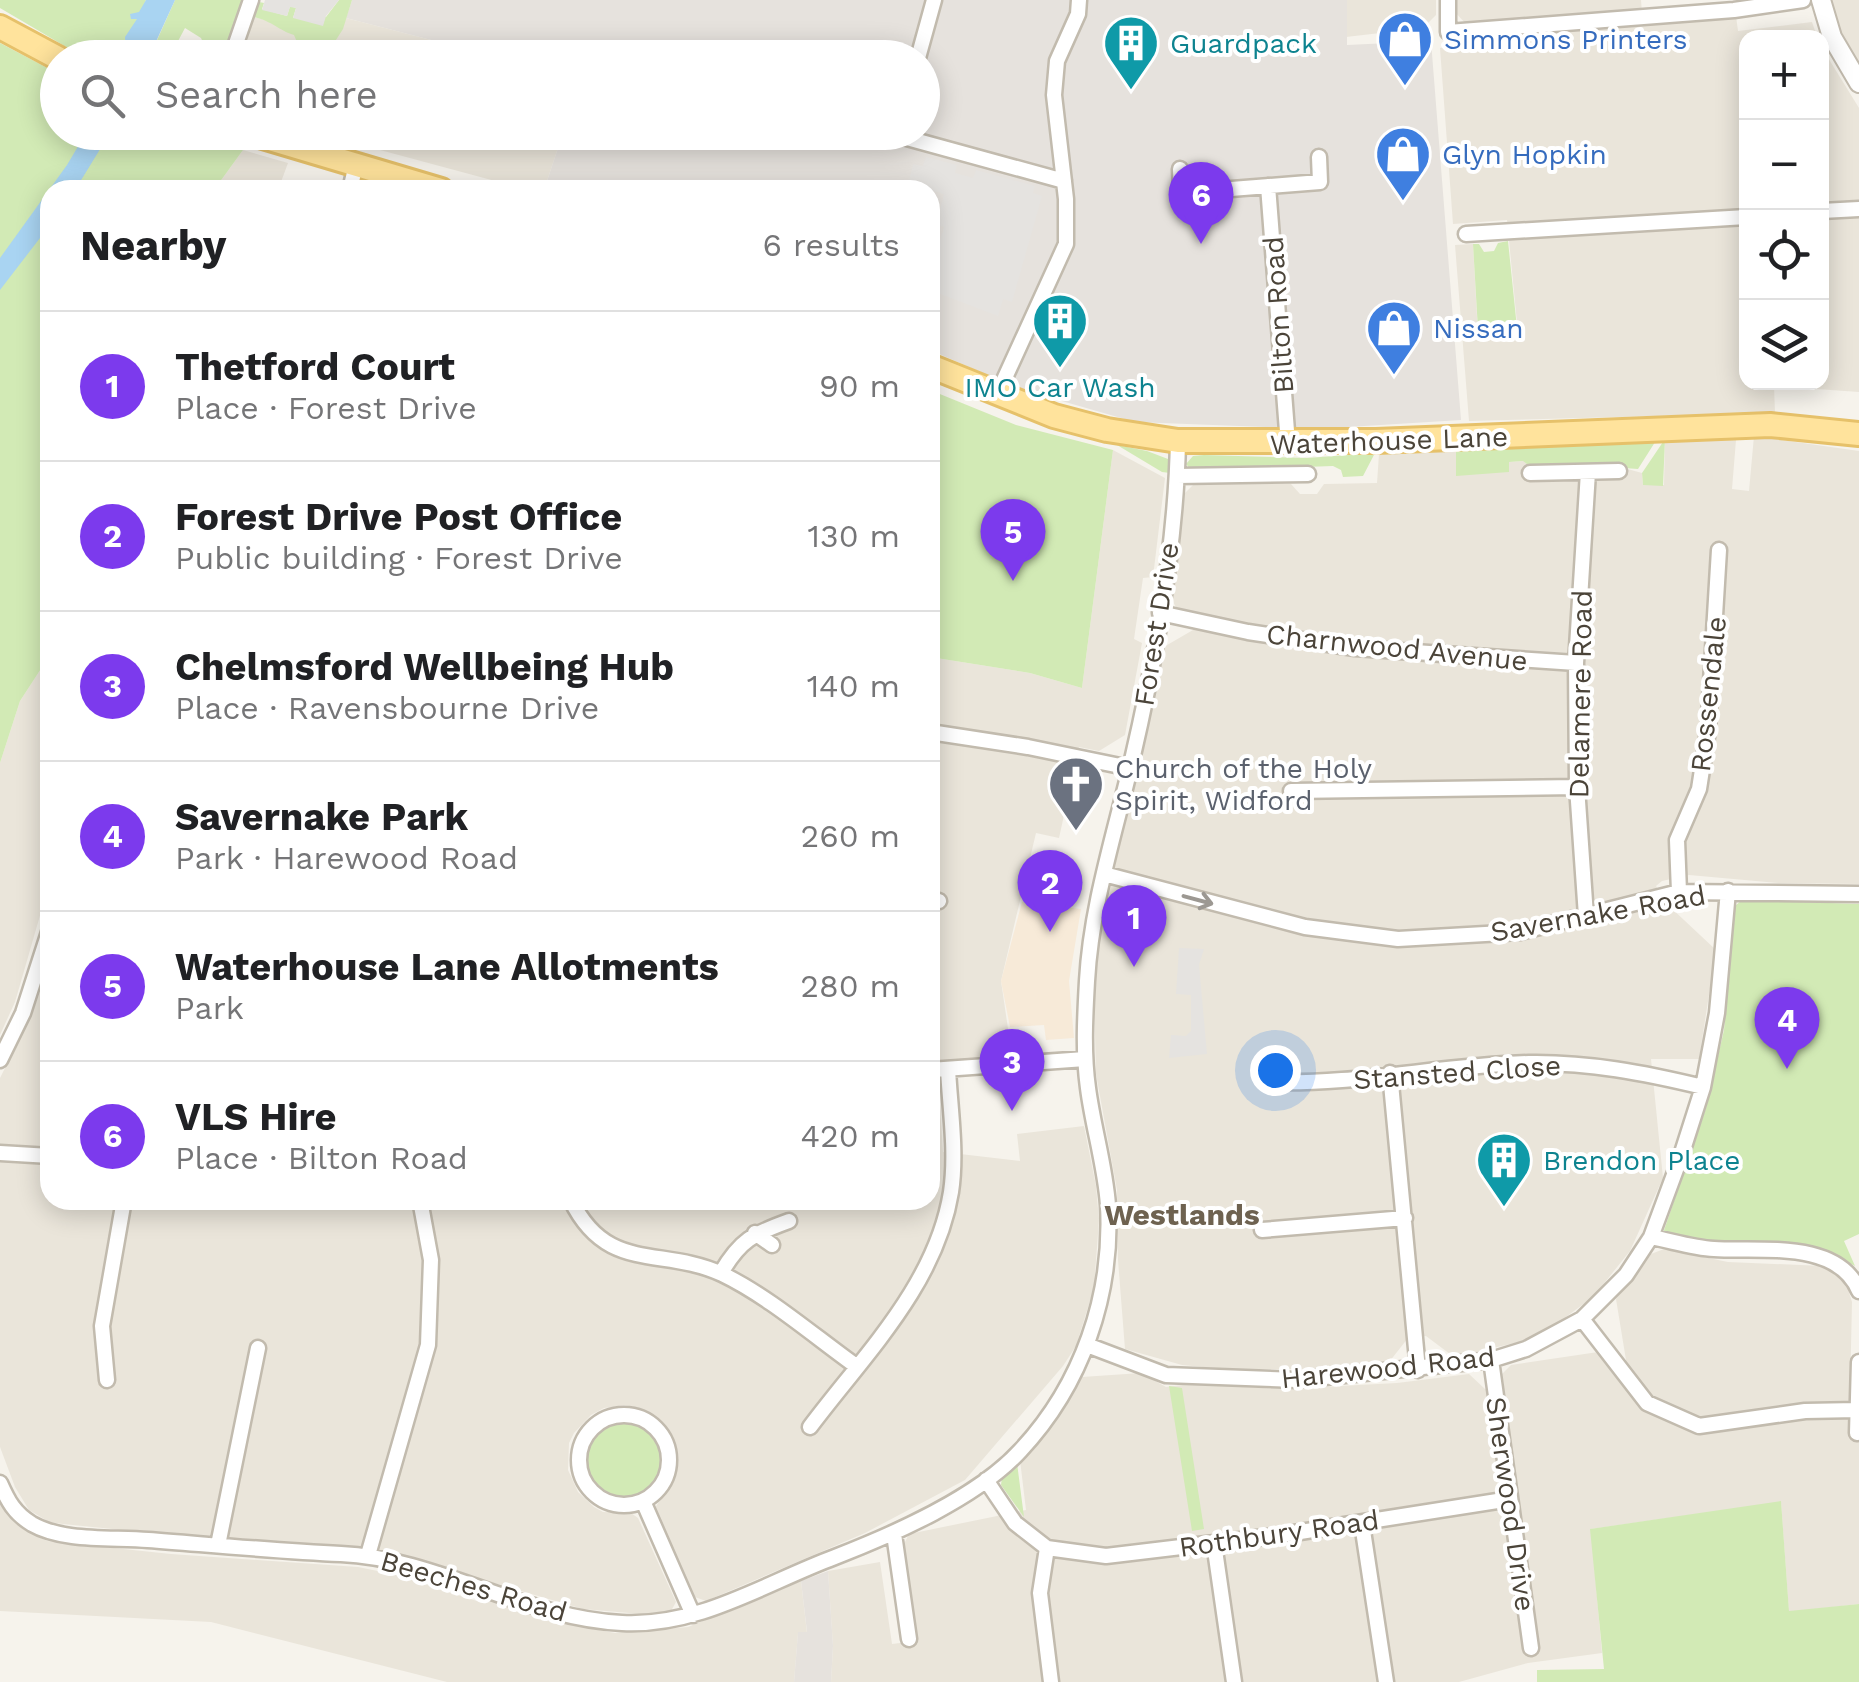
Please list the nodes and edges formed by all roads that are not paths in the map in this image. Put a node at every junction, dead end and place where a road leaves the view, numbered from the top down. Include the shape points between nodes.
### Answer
1 (251, 0) edge
2 (934, 0) edge
3 (1079, 0) edge
4 (1448, 0) edge
5 (1653, 0) edge
6 (1803, 0) edge
7 (1821, 0) edge
8 (1653, 17) junction
9 (0, 26) edge
10 (237, 40) edge
11 (923, 40) edge
12 (40, 48) edge
13 (1859, 83) edge
14 (940, 147) edge
15 (308, 150) edge
16 (1319, 157) dead end
17 (356, 164) junction
18 (1180, 169) dead end
19 (352, 180) edge
20 (408, 180) edge
21 (1064, 181) junction
22 (1268, 186) junction
23 (1859, 209) edge
24 (1829, 211) edge
25 (1739, 217) edge
26 (1466, 234) dead end
27 (940, 370) edge
28 (998, 393) junction
29 (1859, 434) edge
30 (1178, 441) junction
31 (1288, 444) junction
32 (1619, 471) dead end
33 (1588, 472) junction
34 (1308, 474) dead end
35 (1530, 474) dead end
36 (1177, 476) junction
37 (1719, 550) dead end
38 (1160, 613) junction
39 (1576, 663) junction
40 (940, 734) edge
41 (1130, 768) junction
42 (1576, 787) junction
43 (1292, 791) dead end
44 (1104, 874) junction
45 (1728, 891) junction
46 (1671, 894) junction
47 (1859, 894) edge
48 (1586, 916) junction
49 (40, 962) edge
50 (1085, 1059) junction
51 (0, 1060) edge
52 (940, 1069) edge
53 (948, 1069) junction
54 (1390, 1073) junction
55 (1269, 1082) dead end
56 (1703, 1087) junction
57 (0, 1153) edge
58 (40, 1155) edge
59 (122, 1210) edge
60 (422, 1210) edge
61 (577, 1210) edge
62 (1405, 1218) junction
63 (788, 1221) dead end
64 (1262, 1230) dead end
65 (755, 1233) junction
66 (1651, 1237) junction
67 (772, 1244) dead end
68 (720, 1273) junction
69 (1859, 1290) edge
70 (1582, 1319) junction
71 (1087, 1345) junction
72 (258, 1348) dead end
73 (1491, 1360) junction
74 (1859, 1362) edge
75 (856, 1366) junction
76 (1418, 1370) junction
77 (107, 1380) dead end
78 (1857, 1410) edge
79 (810, 1427) dead end
80 (1856, 1433) dead end
81 (986, 1480) junction
82 (0, 1483) edge
83 (1510, 1499) junction
84 (643, 1501) junction
85 (1362, 1524) junction
86 (894, 1534) junction
87 (1214, 1542) junction
88 (218, 1545) junction
89 (1047, 1548) junction
90 (368, 1555) junction
91 (693, 1615) junction
92 (908, 1639) dead end
93 (1531, 1648) dead end
94 (1050, 1682) edge
95 (1234, 1682) edge
96 (1386, 1682) edge

1 - 10 street
2 - 11 street
3 - 21 street via 1057,60 1054,95
4 - 8 street via 1448,32
5 - 8 street
6 - 8 street
7 - 13 street via 1832,37
9 - 12 main road
14 - 21 street
15 - 17 main road
16 - 22 street via 1320,182
17 - 19 street
17 - 20 main road
18 - 22 street via 1181,193
21 - 28 street via 1062,258
22 - 31 street, Bilton Road
23 - 24 street
25 - 26 street
27 - 28 main road, Waterhouse Lane
28 - 30 main road, Waterhouse Lane via 1054,416
29 - 31 main road, Waterhouse Lane via 1770,424
30 - 31 main road, Waterhouse Lane
30 - 36 street, Forest Drive
32 - 33 street
33 - 35 street
33 - 39 street, Delamere Road
34 - 36 street, Waterhouse Lane
36 - 38 street, Forest Drive
37 - 46 street, Rossendale via 1708,731 1698,789 1677,840
38 - 39 street, Charnwood Avenue via 1355,648
38 - 41 street, Forest Drive
39 - 42 street, Delamere Road
40 - 41 street
41 - 44 street, Forest Drive
42 - 43 street
42 - 48 street, Delamere Road
44 -> 48 street, Savernake Road via 1305,927 1398,940 1520,932
44 - 50 street, Forest Drive via 1089,953
45 - 46 street, Savernake Road
45 - 47 street, Savernake Road
45 - 56 street, Harewood Road via 1722,980
46 - 48 street, Savernake Road
49 - 51 street
50 - 53 street
50 - 71 street, Forest Drive via 1108,1231 1103,1286
52 - 53 street
53 - 75 street via 954,1161 939,1241 914,1289
54 - 55 street, Stansted Close
54 - 56 street, Stansted Close via 1567,1064
54 - 62 street
56 - 66 street, Harewood Road
57 - 58 street
59 - 77 street via 102,1326
60 - 90 street via 431,1260 428,1346
61 - 68 street via 614,1249
62 - 64 street
62 - 76 street
63 - 65 street
65 - 67 street
65 - 68 street via 734,1249
66 - 69 street via 1710,1249 1792,1251 1831,1261
66 - 70 street, Harewood Road
68 - 75 street
70 - 73 street, Harewood Road
70 - 78 street via 1647,1404 1699,1426 1805,1410
71 - 76 street, Harewood Road via 1149,1371 1182,1376 1296,1380
71 - 81 street, Forest Drive via 1053,1411
72 - 88 street
73 - 76 street, Harewood Road
73 - 83 street, Sherwood Drive
74 - 78 street
75 - 79 street
78 - 80 street
81 - 86 street, Forest Drive
81 - 89 street via 1015,1523
82 - 88 street, Beeches Road via 12,1509 36,1527
83 - 85 street, Rothbury Road
83 - 93 street, Sherwood Drive
84 - 84 street via 664,1481 664,1439 644,1419 615,1415 582,1444 579,1459 588,1487 613,1504
84 - 91 street
85 - 87 street, Rothbury Road
85 - 96 street
86 - 91 street, Beeches Road
86 - 92 street
87 - 89 street, Rothbury Road via 1106,1556
87 - 95 street
88 - 90 street, Beeches Road
89 - 94 street via 1040,1593
90 - 91 street, Beeches Road via 590,1620 640,1623

